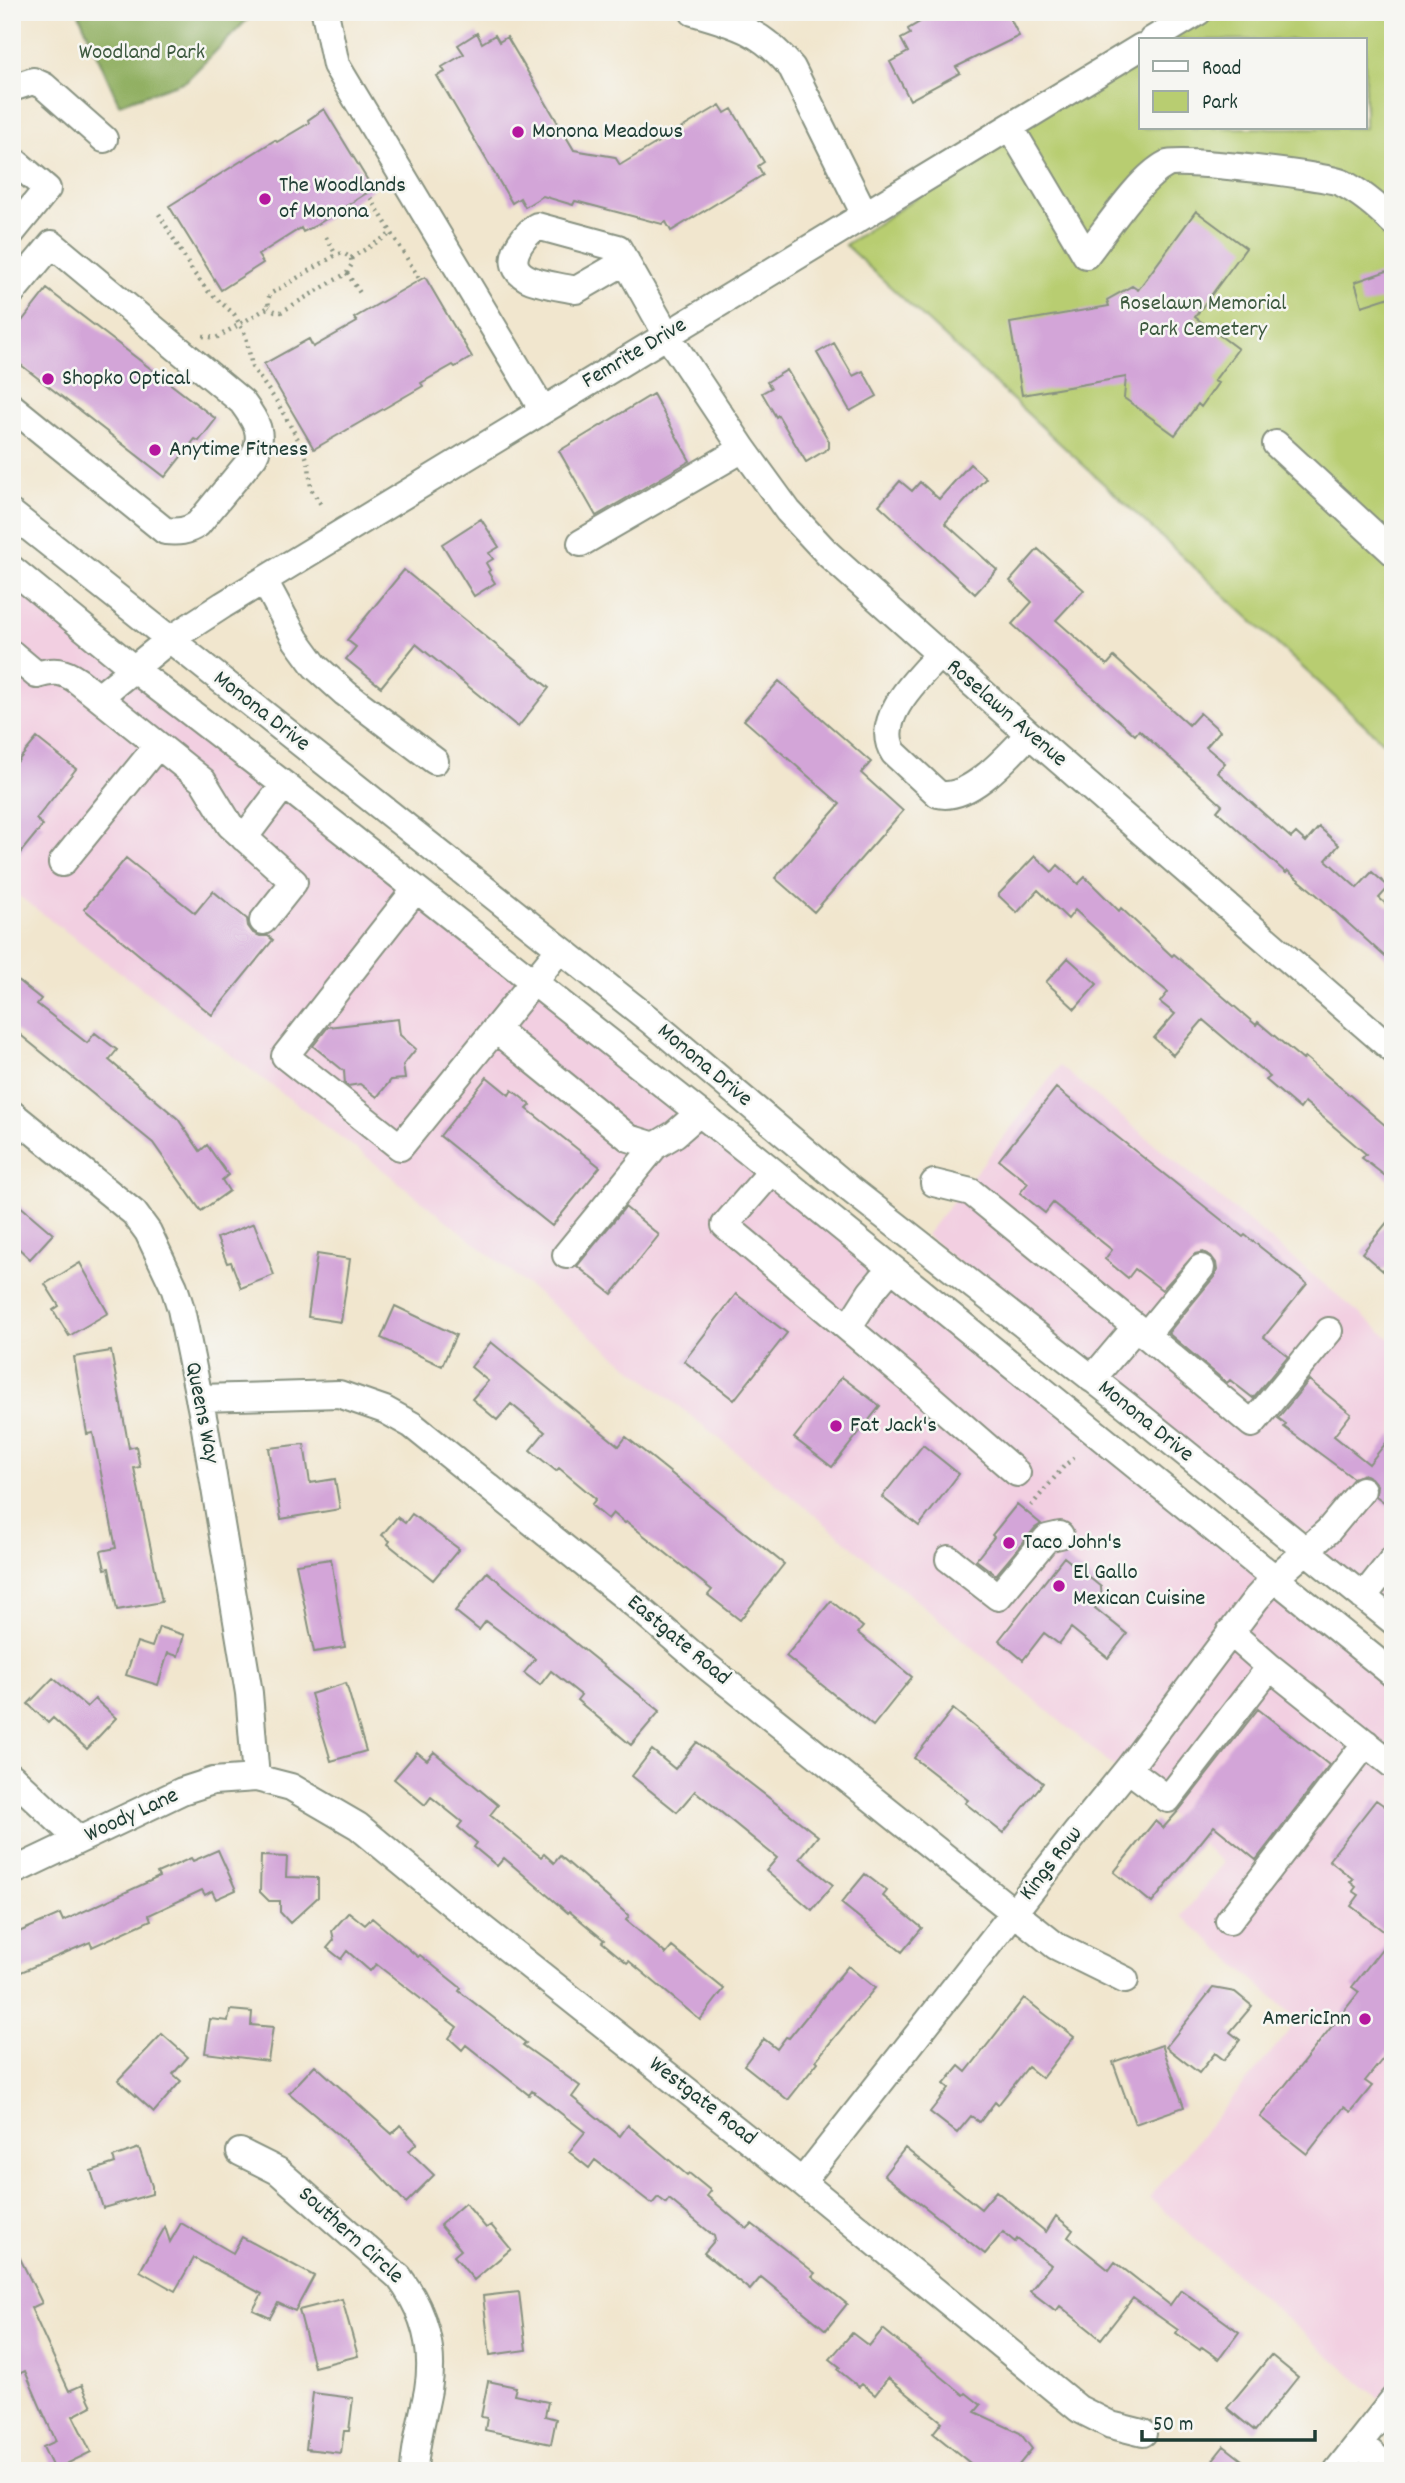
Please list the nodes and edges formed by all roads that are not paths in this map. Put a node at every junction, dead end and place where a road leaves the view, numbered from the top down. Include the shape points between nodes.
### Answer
1 (326, 12) edge
2 (693, 12) edge
3 (1198, 12) edge
4 (1155, 38) edge
5 (1139, 48) edge
6 (12, 88) edge
7 (1010, 127) junction
8 (104, 139) dead end
9 (12, 159) edge
10 (865, 215) junction
11 (1393, 222) edge
12 (12, 232) edge
13 (626, 261) dead end
14 (12, 292) edge
15 (667, 335) junction
16 (543, 410) junction
17 (16, 417) edge
18 (1276, 444) dead end
19 (743, 449) junction
20 (12, 514) edge
21 (581, 543) dead end
22 (1393, 552) edge
23 (12, 569) edge
24 (264, 580) junction
25 (169, 640) junction
26 (12, 654) edge
27 (939, 655) junction
28 (134, 669) junction
29 (99, 697) junction
30 (1029, 734) junction
31 (158, 744) junction
32 (435, 761) dead end
33 (284, 785) junction
34 (244, 838) junction
35 (62, 863) dead end
36 (416, 889) junction
37 (263, 921) dead end
38 (560, 949) junction
39 (533, 982) junction
40 (495, 1029) junction
41 (1393, 1050) edge
42 (699, 1113) junction
43 (12, 1114) edge
44 (655, 1146) junction
45 (772, 1171) junction
46 (934, 1183) dead end
47 (566, 1255) dead end
48 (891, 1268) junction
49 (1201, 1268) dead end
50 (848, 1328) junction
51 (1141, 1331) junction
52 (1329, 1331) dead end
53 (1092, 1379) junction
54 (199, 1398) junction
55 (1017, 1473) dead end
56 (1362, 1490) dead end
57 (1060, 1535) dead end
58 (1305, 1551) junction
59 (948, 1559) dead end
60 (1393, 1559) edge
61 (1275, 1578) junction
62 (1363, 1597) junction
63 (1393, 1621) edge
64 (1230, 1632) junction
65 (1270, 1667) junction
66 (1393, 1674) edge
67 (1366, 1743) junction
68 (1393, 1765) edge
69 (1128, 1769) junction
70 (12, 1777) edge
71 (256, 1778) junction
72 (79, 1840) junction
73 (12, 1872) edge
74 (1014, 1912) junction
75 (1229, 1921) dead end
76 (1125, 1980) dead end
77 (240, 2152) dead end
78 (802, 2182) junction
79 (1393, 2400) edge
80 (1143, 2433) dead end
81 (1359, 2443) junction
82 (414, 2471) edge
83 (1338, 2471) edge
84 (1392, 2471) edge

1 - 16 street via 336,65
2 - 10 street via 733,23 778,51 792,68
3 - 4 street
5 - 7 street, Femrite Drive
6 - 8 street via 33,81 44,86
7 - 10 street, Femrite Drive
7 - 11 street via 1086,256 1146,179 1169,162 1200,162 1339,182 1374,202
9 - 12 street via 47,189
10 - 15 street, Femrite Drive
13 - 15 street, Roselawn Avenue
14 - 17 street via 52,244 242,402 254,417 260,444 190,530 165,531
15 - 16 street, Femrite Drive
15 - 19 street, Roselawn Avenue
16 - 24 street, Femrite Drive
18 - 22 street
19 - 21 street
19 - 27 street, Roselawn Avenue via 788,511 828,554
20 - 25 street, Monona Drive
23 - 28 street, Monona Drive
24 - 25 street, Femrite Drive
24 - 32 street via 315,666
25 - 28 street, Femrite Drive
25 - 38 street, Monona Drive
26 - 29 street via 37,675 64,671
27 - 30 street, Roselawn Avenue
27 - 30 street via 906,691 889,733 894,753 938,794 953,794 995,770
28 - 29 street, Femrite Drive
28 - 33 street, Monona Drive
29 - 31 street
30 - 41 street, Roselawn Avenue
31 - 34 street via 203,781 221,813
31 - 35 street
33 - 34 street
33 - 36 street, Monona Drive
34 - 37 street via 294,882
36 - 39 street, Monona Drive
36 - 40 street via 285,1056 400,1147
38 - 39 street
38 - 53 street, Monona Drive via 850,1189
39 - 40 street
39 - 42 street, Monona Drive
40 - 44 street via 629,1139
42 - 44 street
42 - 45 street, Monona Drive
43 - 54 street, Queens Way via 134,1213 148,1232 174,1287
44 - 47 street
45 - 48 street, Monona Drive
45 - 50 street via 725,1225
46 - 51 street via 971,1192
48 - 50 street
48 - 61 street, Monona Drive
49 - 51 street
50 - 55 street
51 - 52 street via 1252,1424
51 - 53 street
53 - 58 street, Monona Drive
54 - 71 street, Queens Way via 249,1693
54 - 74 street, Eastgate Road via 339,1394 412,1425
56 - 58 street, Kings Row
57 - 59 street via 1047,1538 998,1598
58 - 61 street, Kings Row
58 - 62 street, Monona Drive
60 - 62 street
61 - 64 street, Kings Row
61 - 66 street, Monona Drive
62 - 63 street, Monona Drive
64 - 65 street
64 - 69 street, Kings Row
65 - 67 street
65 - 69 street via 1168,1799
67 - 68 street
67 - 75 street
69 - 74 street, Kings Row
70 - 72 street
71 - 72 street, Woody Lane via 213,1781 182,1791
71 - 78 street, Westgate Road via 291,1787 358,1826
72 - 73 street, Woody Lane
74 - 76 street, Eastgate Road via 1056,1946
74 - 78 street, Kings Row
77 - 82 street, Southern Circle via 278,2171 399,2277 415,2298 425,2324 429,2388
78 - 80 street, Westgate Road via 1079,2409 1111,2425
79 - 81 street
81 - 83 street
81 - 84 street

